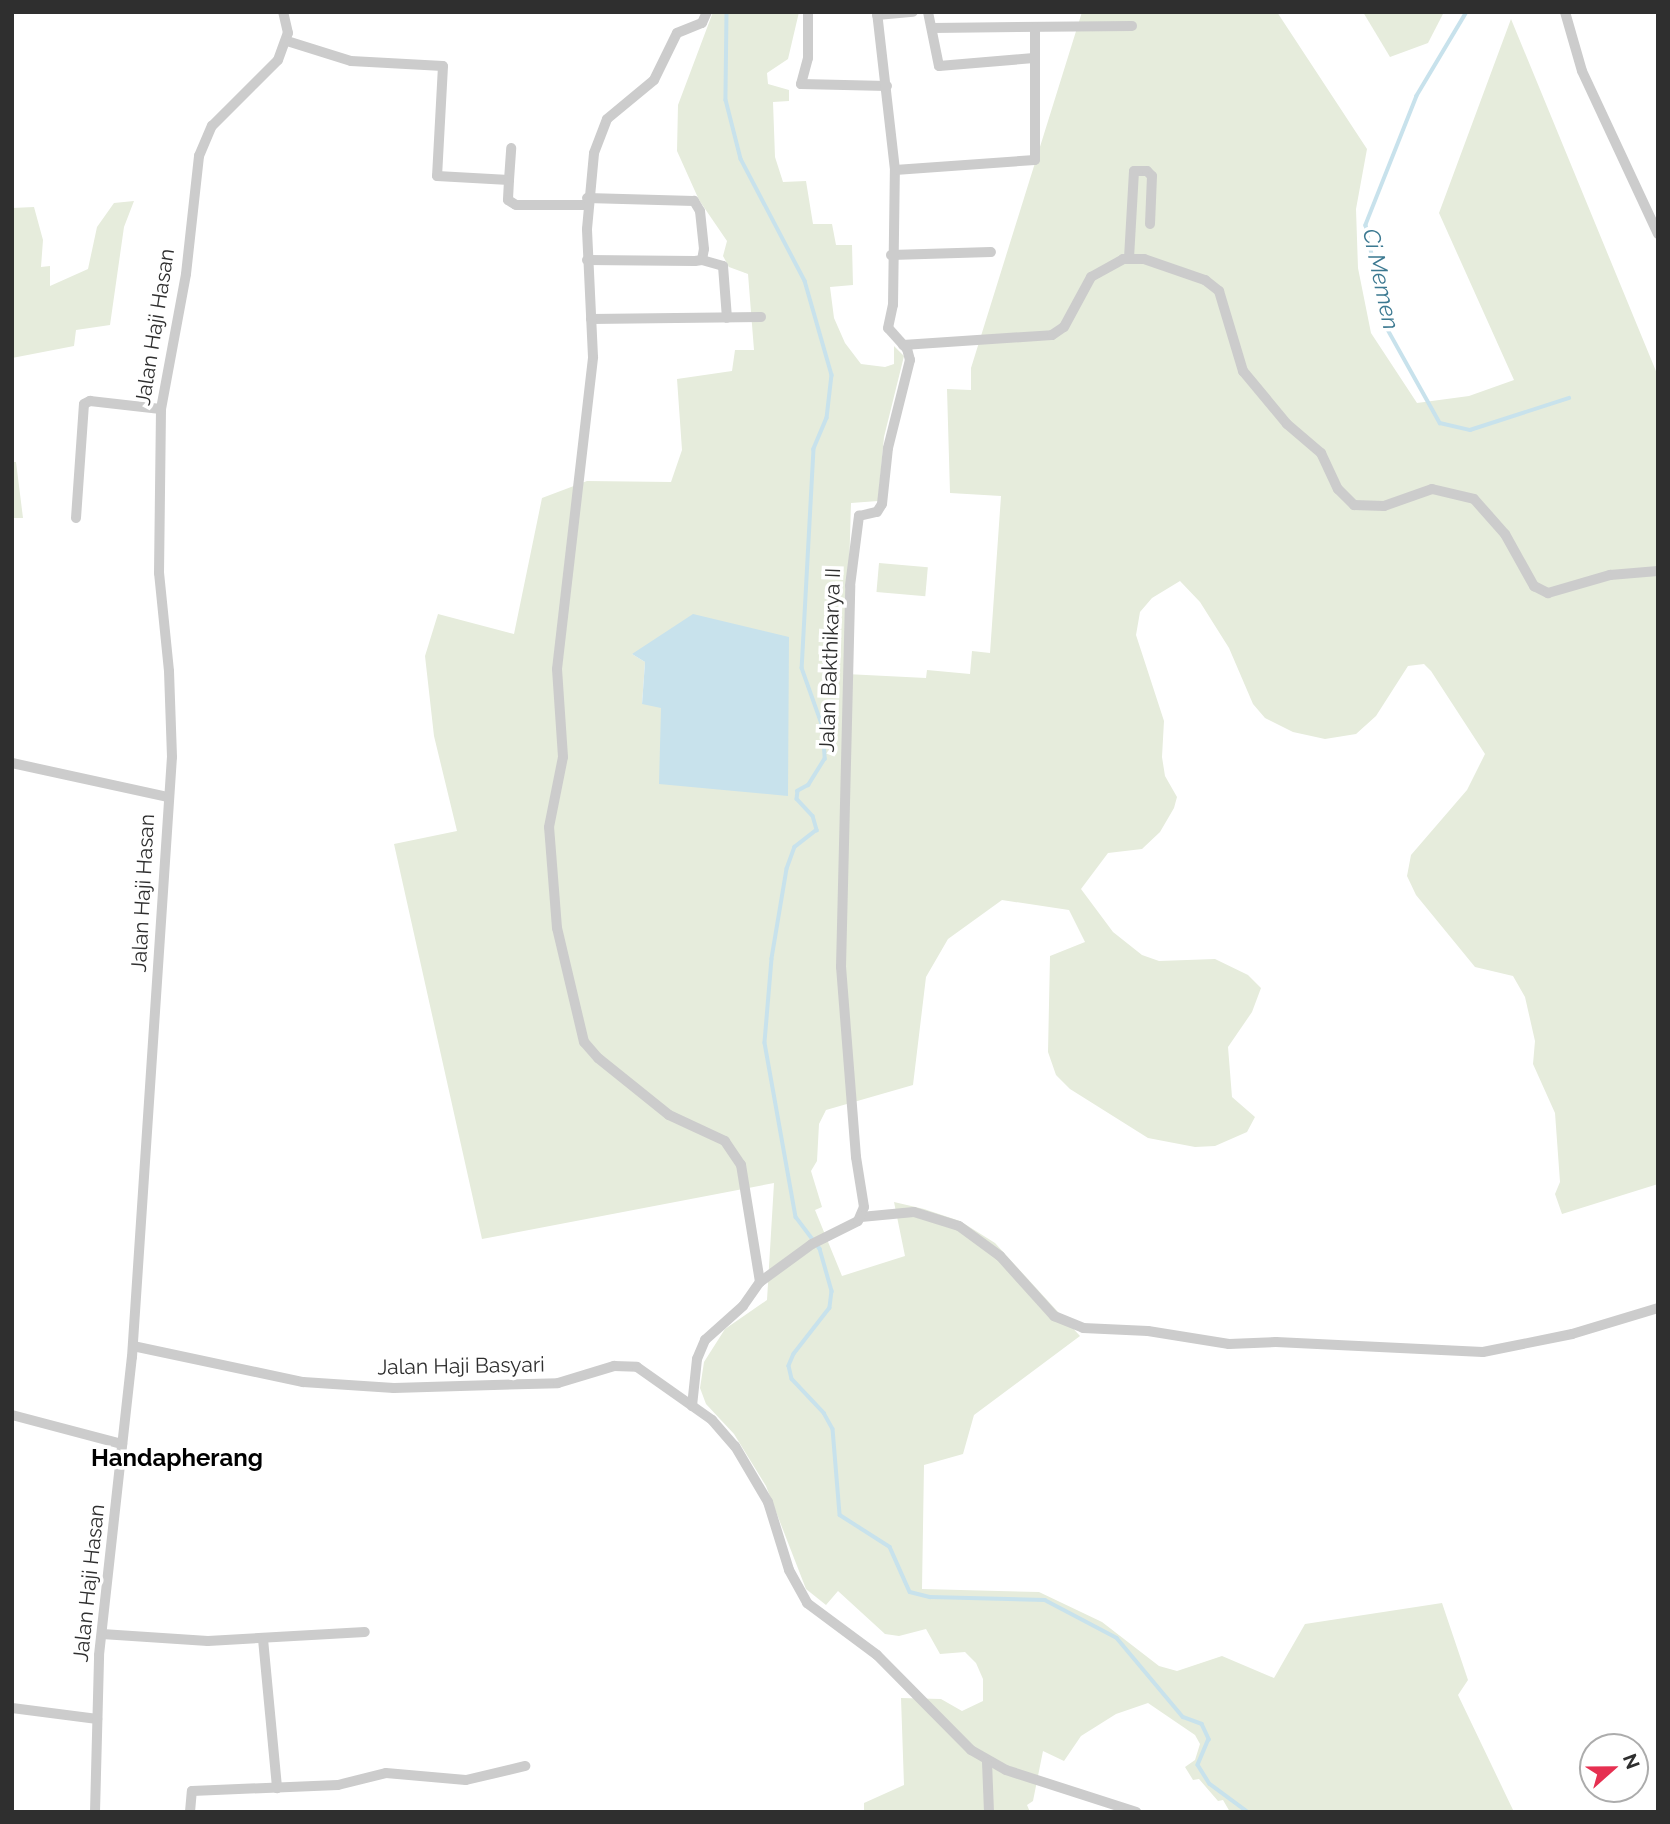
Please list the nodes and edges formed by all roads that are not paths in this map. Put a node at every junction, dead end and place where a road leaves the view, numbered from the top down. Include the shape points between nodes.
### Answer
1 (283, 12) edge
2 (707, 12) edge
3 (808, 12) edge
4 (913, 12) edge
5 (928, 12) edge
6 (1115, 12) edge
7 (1565, 12) edge
8 (877, 14) edge
9 (1112, 26) junction
10 (1132, 26) dead end
11 (932, 28) junction
12 (1035, 28) junction
13 (287, 41) junction
14 (1034, 58) junction
15 (887, 86) junction
16 (511, 149) dead end
17 (895, 170) junction
18 (509, 180) junction
19 (588, 201) junction
20 (1150, 224) dead end
21 (1658, 234) edge
22 (991, 252) dead end
23 (891, 255) junction
24 (1129, 258) junction
25 (587, 260) junction
26 (702, 260) junction
27 (761, 317) dead end
28 (727, 318) junction
29 (591, 319) junction
30 (903, 345) junction
31 (161, 409) junction
32 (76, 518) dead end
33 (1658, 571) edge
34 (12, 763) edge
35 (167, 797) junction
36 (861, 1217) junction
37 (760, 1282) junction
38 (1658, 1308) edge
39 (133, 1346) junction
40 (692, 1406) junction
41 (12, 1415) edge
42 (122, 1444) junction
43 (365, 1632) dead end
44 (102, 1634) junction
45 (263, 1639) junction
46 (12, 1708) edge
47 (97, 1719) junction
48 (987, 1762) junction
49 (525, 1766) dead end
50 (276, 1788) junction
51 (95, 1812) edge
52 (190, 1812) edge
53 (989, 1812) edge
54 (1136, 1812) edge

1 - 13 street
2 - 19 street via 702,23 677,33 654,80 607,119 594,153
3 - 15 street via 808,58 801,84
4 - 8 street
5 - 11 street
6 - 9 street
7 - 21 street via 1582,71
8 - 15 street, Jalan Bakthikarya II
9 - 10 street
9 - 12 street
11 - 12 street
11 - 14 street via 939,66
12 - 14 street
13 - 18 street via 351,61 443,66 435,173
13 - 31 street, Jalan Haji Hasan via 278,60 240,94 203,144
14 - 17 street via 1035,160
15 - 17 street, Jalan Bakthikarya II
16 - 18 street
17 - 23 street, Jalan Bakthikarya II
18 - 19 street via 508,200 516,205
19 - 25 street
19 - 26 street via 694,201 700,211
20 - 24 street via 1152,176 1147,171 1134,172
22 - 23 street
23 - 30 street, Jalan Bakthikarya II via 893,305 888,328
24 - 30 street via 1085,283 1070,317 1052,335
24 - 33 street via 1191,274 1219,291 1243,371 1287,424 1321,453 1338,489 1354,505 1384,506 1432,489 1474,499 1505,534 1534,586 1549,593 1609,575
25 - 26 street
25 - 29 street
26 - 28 street via 723,266
27 - 28 street
28 - 29 street
29 - 37 street via 588,409 557,669 563,757 549,827 557,928 579,1029 589,1048 669,1115 725,1141 739,1159
30 - 36 street, Jalan Bakthikarya II via 910,364 888,448 882,504 877,512 859,516 850,586 841,967 856,1157 863,1184
31 - 32 street via 83,404
31 - 35 street, Jalan Haji Hasan via 159,573 173,719
34 - 35 street
35 - 39 street, Jalan Haji Hasan
36 - 37 street
36 - 38 street via 914,1212 959,1226 1000,1256 1054,1316 1075,1327 1148,1331 1209,1343 1459,1352 1572,1334
37 - 40 street via 743,1306 705,1340 697,1359
39 - 40 street, Jalan Haji Basyari via 303,1382 394,1388 558,1383 631,1365
39 - 42 street, Jalan Haji Hasan
40 - 48 street, Jalan Haji Basyari via 721,1429 755,1478 768,1502 794,1583 807,1603 877,1655 942,1724
41 - 42 street
42 - 44 street, Jalan Haji Hasan
43 - 45 street
44 - 45 street
44 - 47 street, Jalan Haji Hasan
45 - 50 street
46 - 47 street
47 - 51 street, Jalan Haji Hasan
48 - 53 street
48 - 54 street, Jalan Haji Basyari
49 - 50 street via 466,1780 386,1773 338,1785
50 - 52 street via 192,1791

